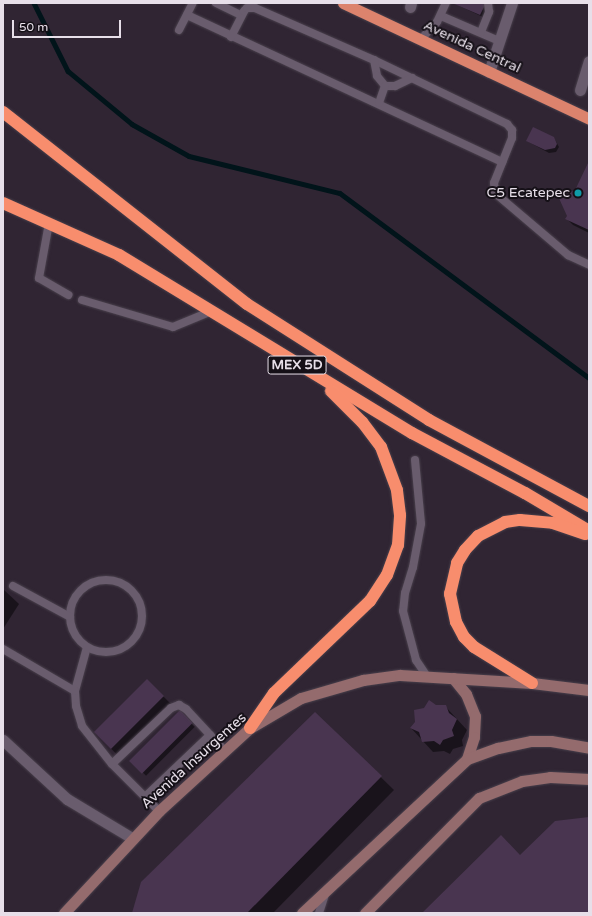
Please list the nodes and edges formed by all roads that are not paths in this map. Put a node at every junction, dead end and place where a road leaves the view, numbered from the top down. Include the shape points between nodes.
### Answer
1 (192, 3) edge
2 (216, 3) edge
3 (343, 3) edge
4 (446, 3) edge
5 (488, 3) edge
6 (512, 3) edge
7 (187, 15) junction
8 (241, 15) junction
9 (441, 16) junction
10 (180, 30) dead end
11 (481, 32) junction
12 (231, 37) junction
13 (421, 39) junction
14 (499, 41) junction
15 (374, 60) junction
16 (589, 61) edge
17 (489, 72) junction
18 (412, 78) junction
19 (385, 86) junction
20 (580, 90) dead end
21 (379, 103) junction
22 (3, 112) edge
23 (589, 119) edge
24 (502, 162) junction
25 (3, 203) edge
26 (50, 223) junction
27 (589, 265) edge
28 (68, 295) dead end
29 (82, 300) dead end
30 (212, 311) junction
31 (317, 378) junction
32 (416, 460) dead end
33 (589, 506) edge
34 (589, 531) edge
35 (589, 536) edge
36 (13, 586) dead end
37 (70, 617) junction
38 (86, 646) junction
39 (3, 649) edge
40 (426, 675) junction
41 (453, 678) junction
42 (532, 683) junction
43 (589, 690) edge
44 (75, 691) junction
45 (250, 728) junction
46 (210, 735) junction
47 (3, 740) edge
48 (589, 748) edge
49 (225, 751) junction
50 (468, 759) junction
51 (112, 764) junction
52 (589, 779) edge
53 (145, 797) junction
54 (159, 811) junction
55 (132, 838) junction
56 (326, 891) junction
57 (64, 913) edge
58 (302, 913) edge
59 (319, 913) edge
60 (364, 913) edge

1 - 7 lane
2 - 8 lane
3 - 13 highway, Avenida Central
4 - 9 lane
5 - 11 lane via 489,12
6 - 14 street
7 - 10 lane
7 - 12 lane
8 - 12 lane
8 - 15 lane via 247,8 255,8
9 - 11 lane
9 - 13 lane
11 - 14 lane
12 - 21 lane
13 - 17 highway, Avenida Central
14 - 17 street
15 - 18 lane
15 - 19 lane via 377,76
16 - 20 street
17 - 23 highway, Avenida Central
18 - 19 lane via 395,86
18 - 24 lane via 510,127 512,138
19 - 21 lane
21 - 24 lane
22 - 33 highway, MEX 5D via 247,304 335,363 429,420
24 - 27 lane via 494,183 495,193 568,255
25 - 26 highway, MEX 5D
26 - 28 lane via 38,274 44,283
26 - 30 highway, MEX 5D via 119,255
29 - 30 lane via 173,327
30 - 31 highway, MEX 5D
31 - 34 highway, MEX 5D
31 - 45 highway via 362,422 381,447 397,490 400,515 398,545 387,575 370,601 274,693
32 - 40 lane via 421,524 403,611 416,660
35 - 42 highway via 553,523 520,520 504,522 478,536 457,563 450,594 456,622 464,636 480,651
36 - 37 lane
37 - 38 lane via 72,628
37 - 38 lane via 77,594 86,586 97,582 109,580 120,583 130,589 138,599 142,622 131,643 109,652 97,651
38 - 44 lane
39 - 44 lane
40 - 41 main road, Avenida Insurgentes
40 - 45 main road, Avenida Insurgentes via 364,680 326,689 301,698
41 - 42 main road, Avenida Insurgentes
41 - 50 main road via 466,694 475,716 474,737
42 - 43 main road, Avenida Insurgentes
44 - 51 lane via 82,726
45 - 49 main road, Avenida Insurgentes
46 - 49 lane
46 - 51 lane via 186,709 174,706
46 - 53 lane
47 - 55 street via 67,799
48 - 50 main road via 551,741 531,741 498,748
49 - 54 main road, Avenida Insurgentes
50 - 56 main road
51 - 53 lane
52 - 60 main road via 550,777 522,781 480,798
53 - 54 lane
54 - 55 main road, Avenida Insurgentes
55 - 57 main road, Avenida Insurgentes
56 - 58 main road
56 - 59 lane

